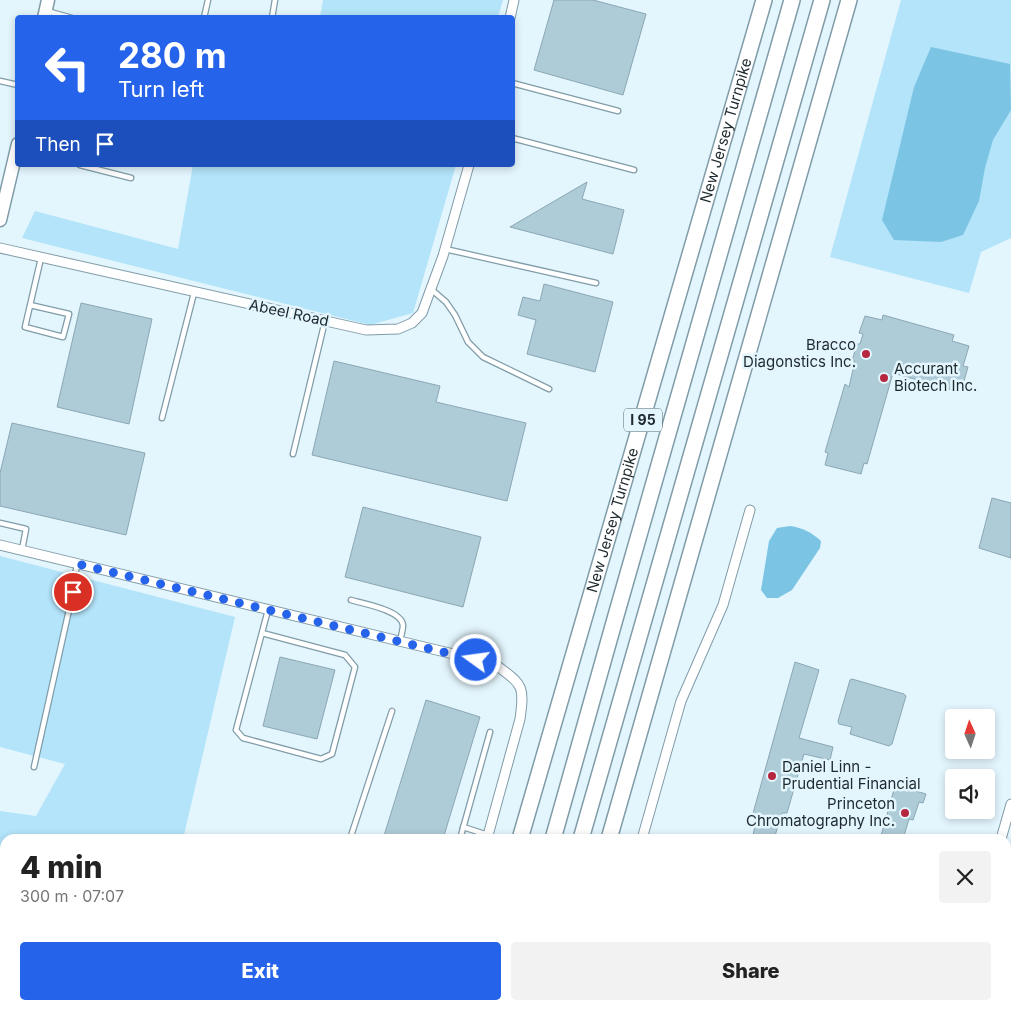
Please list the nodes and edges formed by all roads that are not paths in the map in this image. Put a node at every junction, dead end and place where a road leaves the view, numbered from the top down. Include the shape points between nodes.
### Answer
1 (208, 0) edge
2 (276, 0) edge
3 (514, 0) edge
4 (764, 0) edge
5 (792, 0) edge
6 (822, 0) edge
7 (850, 0) edge
8 (46, 9) edge
9 (63, 15) edge
10 (205, 15) edge
11 (273, 15) edge
12 (511, 15) edge
13 (0, 81) edge
14 (15, 84) edge
15 (515, 84) edge
16 (618, 111) dead end
17 (515, 139) edge
18 (15, 156) edge
19 (88, 167) edge
20 (468, 167) edge
21 (634, 170) dead end
22 (131, 178) dead end
23 (0, 220) edge
24 (0, 248) edge
25 (445, 249) junction
26 (41, 258) junction
27 (596, 283) dead end
28 (432, 290) junction
29 (194, 293) junction
30 (30, 305) junction
31 (325, 321) junction
32 (549, 389) dead end
33 (162, 418) dead end
34 (293, 454) dead end
35 (750, 510) dead end
36 (0, 523) edge
37 (0, 545) edge
38 (22, 550) junction
39 (78, 564) junction
40 (351, 600) dead end
41 (268, 610) junction
42 (262, 633) junction
43 (400, 642) junction
44 (392, 711) dead end
45 (490, 732) dead end
46 (34, 767) dead end
47 (1011, 804) edge
48 (463, 827) junction
49 (352, 834) edge
50 (461, 834) edge
51 (480, 834) edge
52 (488, 834) edge
53 (521, 834) edge
54 (555, 834) edge
55 (582, 834) edge
56 (611, 834) edge
57 (643, 834) edge
58 (1002, 834) edge

1 - 10 lane
2 - 11 lane
3 - 12 street
4 - 53 highway, New Jersey Turnpike / I 95
5 - 54 highway, New Jersey Turnpike / I 95
6 - 55 highway
7 - 56 highway
8 - 9 lane
13 - 14 lane
15 - 16 lane
17 - 21 lane
18 - 23 main road
19 - 22 lane
20 - 25 street, Abeel Road
24 - 26 street, Abeel Road
25 - 27 lane
25 - 28 street, Abeel Road
26 - 29 street, Abeel Road
26 - 30 lane
28 - 31 street, Abeel Road via 422,313 412,323 398,329 366,330
28 - 32 lane via 446,302 468,342 483,357
29 - 31 street, Abeel Road
29 - 33 lane
30 - 30 lane via 25,327 63,337 70,314
31 - 34 lane
35 - 57 street via 723,605 681,701
36 - 38 lane via 26,529
37 - 38 street
38 - 39 street
39 - 41 street
39 - 46 lane
40 - 43 lane via 399,617 403,625
41 - 42 lane
41 - 43 street
42 - 42 lane via 236,730 243,738 321,759 332,754 355,667 346,655
43 - 52 street via 495,664 516,680 522,689 520,719
44 - 49 lane
45 - 48 lane
47 - 58 street
48 - 50 lane
48 - 51 lane

